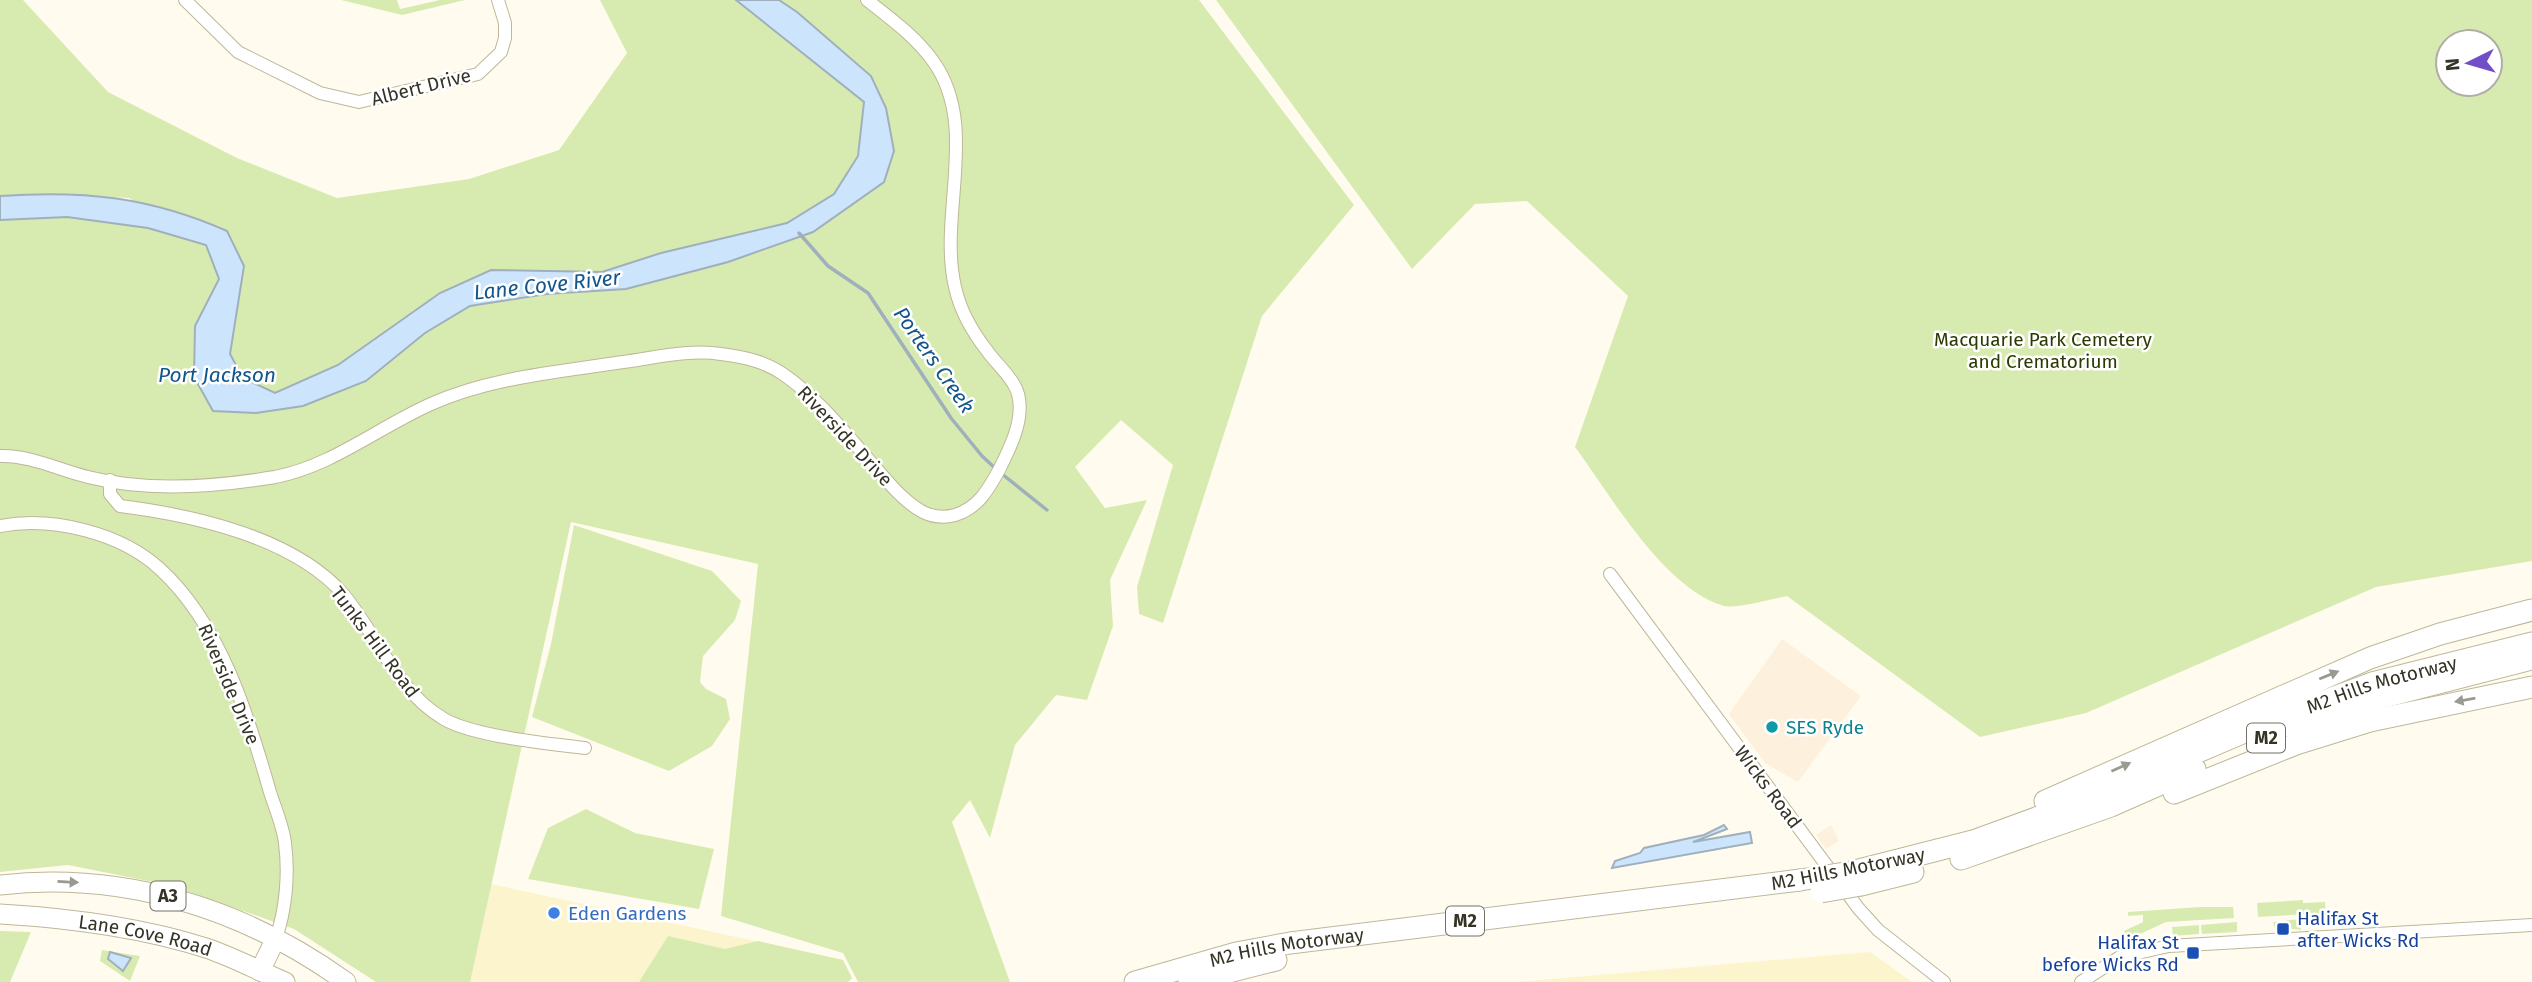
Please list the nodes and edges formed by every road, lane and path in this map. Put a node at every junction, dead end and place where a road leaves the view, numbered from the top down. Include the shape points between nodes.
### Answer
1 (185, 0) edge
2 (498, 0) edge
3 (867, 0) edge
4 (0, 456) edge
5 (110, 480) junction
6 (0, 526) edge
7 (1611, 574) dead end
8 (2532, 610) edge
9 (2532, 643) edge
10 (2532, 659) edge
11 (2532, 687) edge
12 (585, 748) dead end
13 (1973, 841) junction
14 (2009, 844) junction
15 (1856, 878) junction
16 (0, 884) edge
17 (1805, 887) junction
18 (0, 915) edge
19 (2532, 925) edge
20 (276, 938) junction
21 (260, 971) junction
22 (285, 982) edge
23 (346, 982) edge
24 (1135, 982) edge
25 (1189, 982) edge
26 (1944, 982) edge
27 (2081, 982) edge

1 - 2 street, Albert Drive via 237,52 320,93 359,102 478,74 501,52 505,38
3 - 5 street, Riverside Drive via 924,50 938,69 955,121 951,233 956,289 972,329 1019,398 1017,423 985,496 944,517 920,510 896,492 836,422 787,376 753,359 714,353 533,376 462,391 322,462 286,474 185,486
4 - 5 street, Riverside Drive
5 - 12 street, Tunks Hill Road via 110,494 120,506 210,522 266,543 315,569 343,595 404,684 445,719 464,727
6 - 20 street, Riverside Drive via 67,527 132,549 161,570 193,606 228,673 262,763 285,843 285,910
7 - 26 street, Wicks Road via 1859,909 1878,930
13 -> 8 highway via 2000,822 2324,677 2440,634
9 - 13 highway, M2 Hills Motorway / M2 via 2422,669 2323,700 2083,801
10 - 14 highway, M2 Hills Motorway / M2 via 2455,676 2316,719
11 -> 14 highway via 2370,720 2071,832
13 - 15 highway, M2 Hills Motorway / M2
14 - 15 highway, M2 Hills Motorway / M2
15 - 17 highway, M2 Hills Motorway / M2, bridge
16 -> 20 highway, Lane Cove Road / A3 via 63,881 151,892 217,910
17 - 24 highway, M2 Hills Motorway / M2 via 1344,934 1236,953
17 - 25 highway, M2 Hills Motorway / M2 via 1333,951
18 - 21 highway, Lane Cove Road / A3 via 65,919 161,935
19 - 27 street via 2169,946 2120,957
20 - 21 highway
20 - 23 highway, Lane Cove Road / A3
21 - 22 highway, Lane Cove Road / A3

